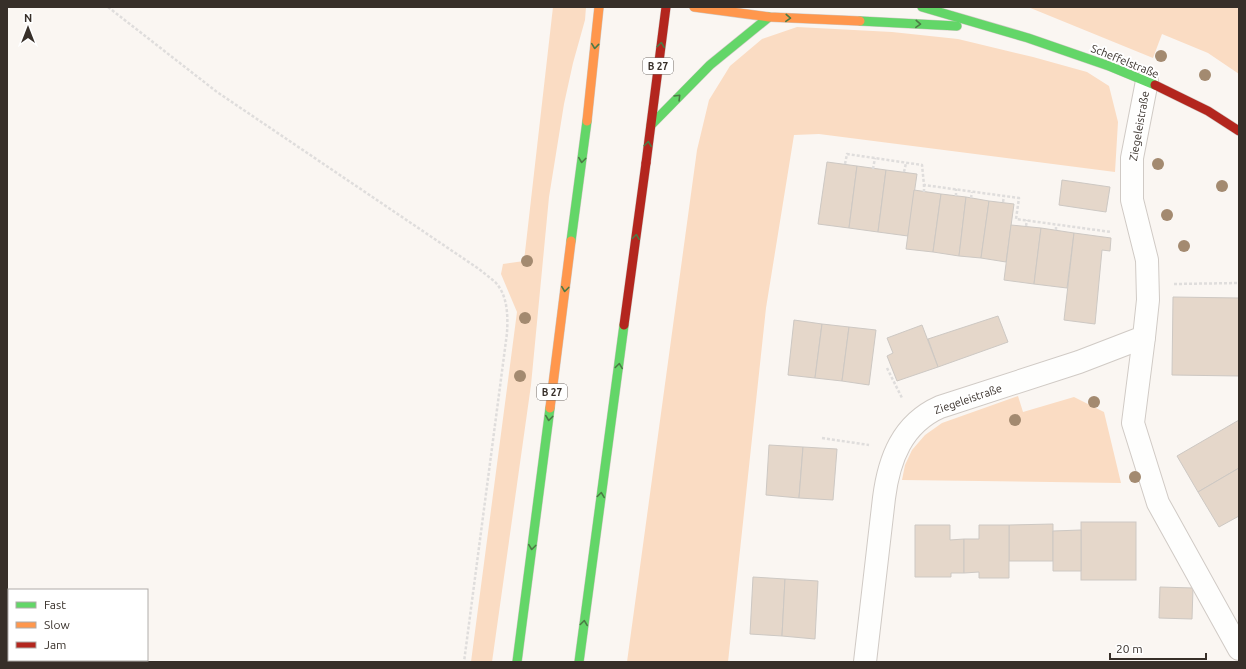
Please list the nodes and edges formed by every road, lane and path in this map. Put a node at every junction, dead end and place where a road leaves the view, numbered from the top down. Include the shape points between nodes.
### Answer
1 (108, 7) edge
2 (599, 7) edge
3 (666, 7) edge
4 (694, 7) edge
5 (922, 7) edge
6 (769, 17) junction
7 (995, 28) junction
8 (1147, 81) junction
9 (651, 125) junction
10 (1239, 131) edge
11 (875, 158) junction
12 (906, 163) junction
13 (845, 164) dead end
14 (873, 169) dead end
15 (904, 172) dead end
16 (924, 185) junction
17 (956, 189) junction
18 (924, 192) dead end
19 (972, 192) junction
20 (956, 196) dead end
21 (1004, 196) junction
22 (971, 198) dead end
23 (1003, 202) dead end
24 (1027, 220) junction
25 (1056, 225) junction
26 (1026, 226) dead end
27 (1056, 230) dead end
28 (1141, 236) junction
29 (1239, 283) edge
30 (1148, 284) junction
31 (1144, 337) junction
32 (887, 368) dead end
33 (914, 424) junction
34 (822, 438) dead end
35 (897, 449) junction
36 (1239, 649) edge
37 (464, 662) edge
38 (517, 662) edge
39 (579, 662) edge
40 (865, 662) edge

1 - 37 path via 217,92 479,269 496,282 503,294 508,313 507,333
2 -> 38 main road, B 27 via 587,122
9 -> 3 main road, B 27
4 - 6 main road, Scheffelstraße
5 - 7 main road, Scheffelstraße
6 -> 7 main road, Scheffelstraße
9 -> 6 main road via 710,65
7 - 8 main road, Scheffelstraße via 1102,63
8 - 10 main road, Scheffelstraße via 1208,111
8 - 28 street, Ziegeleistraße via 1132,158 1132,200
39 -> 9 main road, B 27
11 - 12 path
11 - 13 path via 847,154
11 - 14 path
12 - 15 path
12 - 16 path via 922,165
16 - 17 path
16 - 18 path
17 - 19 path
17 - 20 path
19 - 21 path
19 - 22 path
21 - 23 path
21 - 24 path via 1019,198 1016,219
24 - 25 path
24 - 26 path
25 - 27 path
25 - 28 path
28 - 30 street, Ziegeleistraße via 1147,260
29 - 30 path
30 - 31 street, Ziegeleistraße
31 - 33 street, Ziegeleistraße via 1079,362 940,407 930,411
31 - 36 street, Ziegeleistraße via 1133,423 1158,503
32 - 33 path
33 - 35 street, Ziegeleistraße
34 - 35 path
35 - 40 street, Ziegeleistraße via 888,471 885,490

